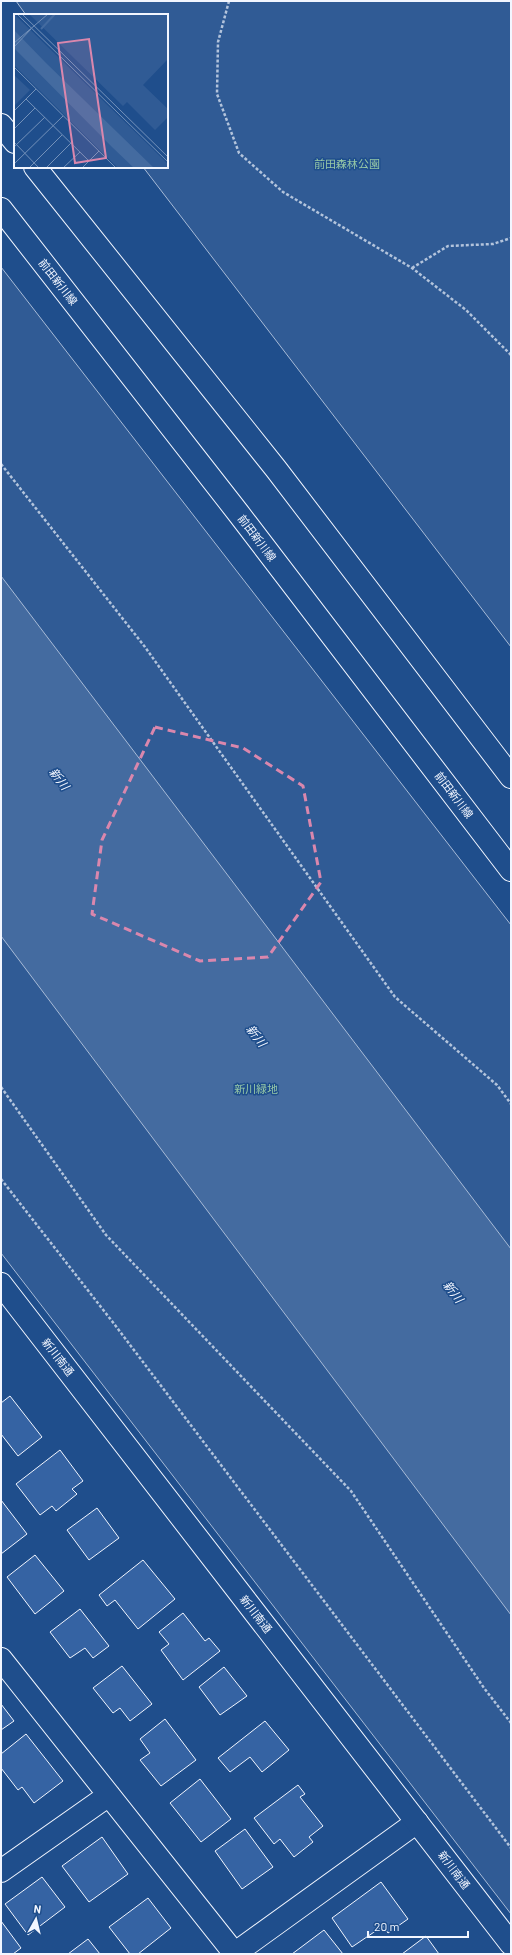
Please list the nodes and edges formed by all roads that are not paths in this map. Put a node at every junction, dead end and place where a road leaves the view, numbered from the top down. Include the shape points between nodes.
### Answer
1 (1, 125) edge
2 (14, 141) edge
3 (36, 168) edge
4 (1, 209) edge
5 (511, 777) edge
6 (511, 870) edge
7 (1, 1284) edge
8 (1, 1659) edge
9 (109, 1795) junction
10 (418, 1822) junction
11 (1, 1871) edge
12 (511, 1944) edge
13 (234, 1954) edge

1 - 2 main road
3 - 5 main road via 276,468
4 - 6 main road, 前田新川線
7 - 10 main road, 新川南通
8 - 9 main road
9 - 11 main road
9 - 13 main road
10 - 12 main road, 新川南通
10 - 13 main road

